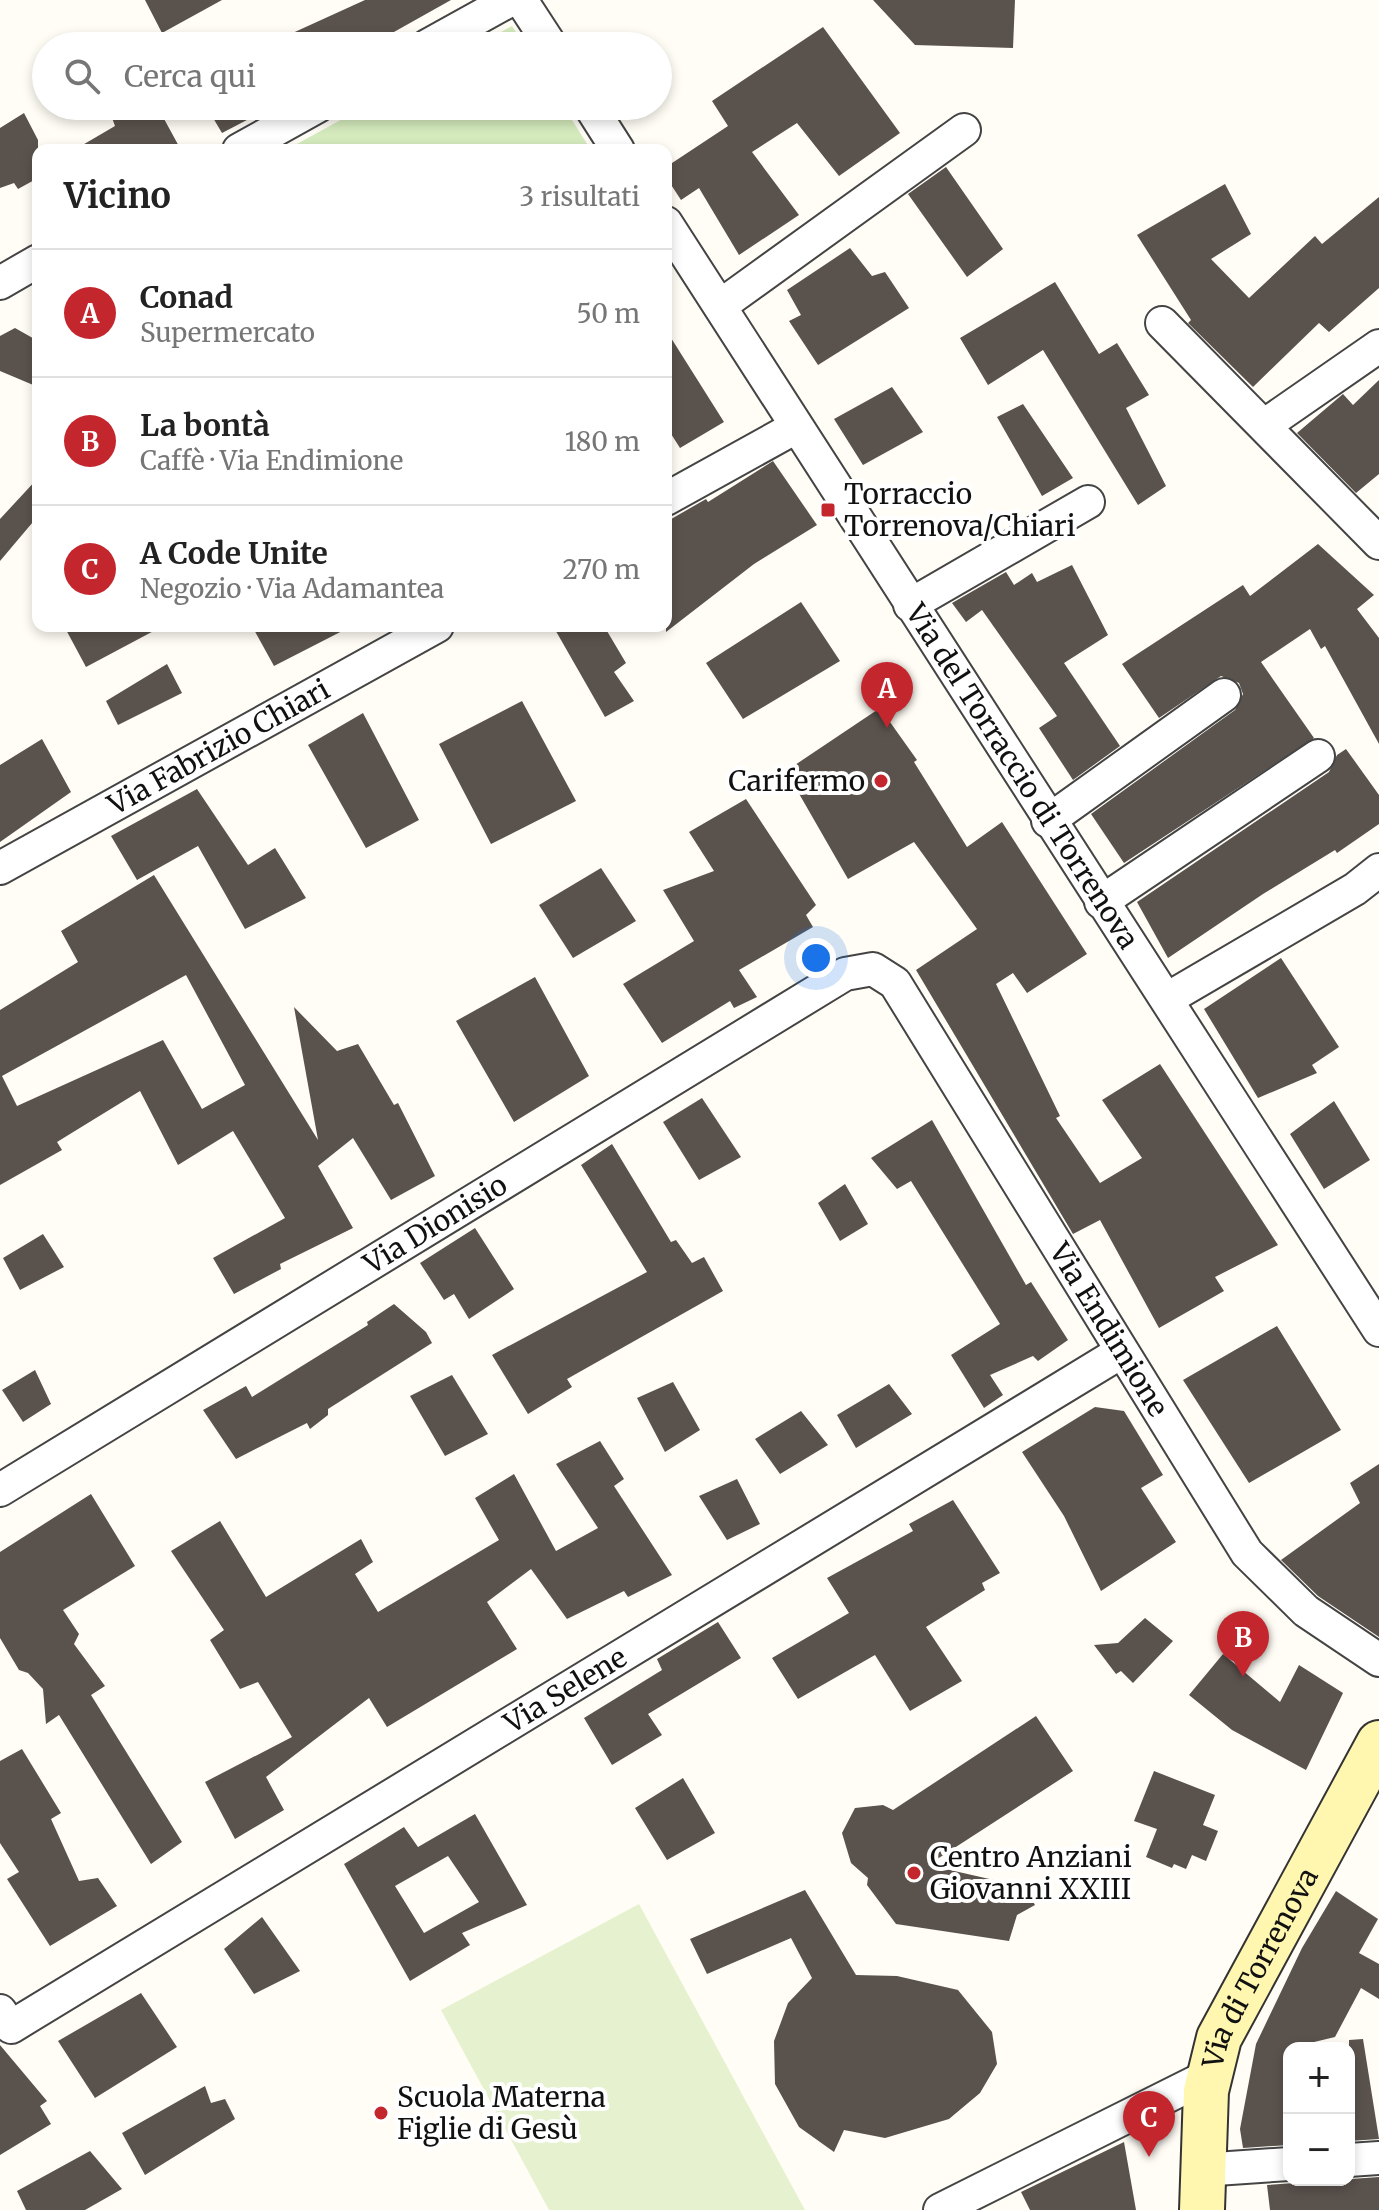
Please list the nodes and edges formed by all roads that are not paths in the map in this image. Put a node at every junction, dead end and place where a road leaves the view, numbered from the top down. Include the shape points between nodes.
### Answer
1 (510, 0) edge
2 (521, 0) edge
3 (452, 32) edge
4 (542, 32) edge
5 (293, 120) edge
6 (599, 120) edge
7 (964, 130) dead end
8 (250, 144) edge
9 (614, 144) edge
10 (672, 232) edge
11 (32, 264) edge
12 (0, 283) edge
13 (720, 306) junction
14 (1162, 323) dead end
15 (1379, 346) edge
16 (1265, 425) junction
17 (796, 427) junction
18 (672, 496) edge
19 (1088, 502) dead end
20 (1379, 543) edge
21 (910, 605) junction
22 (426, 632) edge
23 (1224, 695) dead end
24 (1318, 756) dead end
25 (1048, 821) junction
26 (0, 868) edge
27 (1379, 870) edge
28 (1101, 902) junction
29 (873, 969) joint
30 (1167, 999) junction
31 (1379, 1330) edge
32 (1121, 1352) junction
33 (0, 1490) edge
34 (1379, 1660) edge
35 (1379, 1743) edge
36 (5, 2019) edge
37 (1208, 2076) junction
38 (1379, 2158) edge
39 (1355, 2160) edge
40 (1283, 2166) edge
41 (1202, 2190) edge
42 (940, 2210) edge

1 - 3 street
2 - 4 street
5 - 8 street
6 - 9 street
7 - 13 street
10 - 13 street, Via del Torraccio di Torrenova
11 - 12 street
13 - 17 street, Via del Torraccio di Torrenova
14 - 16 street
15 - 16 street
16 - 20 street
17 - 18 street
17 - 21 street, Via del Torraccio di Torrenova
19 - 21 street
21 - 25 street, Via del Torraccio di Torrenova
22 - 26 street, Via Fabrizio Chiari
23 - 25 street
24 - 28 street
25 - 28 street, Via del Torraccio di Torrenova
27 - 30 street
28 - 30 street, Via del Torraccio di Torrenova
29 - 32 street, Via Endimione via 895,983
29 - 33 street, Via Dionisio via 845,974
30 - 31 street, Via del Torraccio di Torrenova
32 - 34 street, Via Endimione via 1257,1564 1306,1611
32 - 36 street, Via Selene
35 - 37 street, Via di Torrenova via 1223,2029
37 - 41 street, Via di Torrenova
37 - 42 street
38 - 39 street
40 - 41 street

